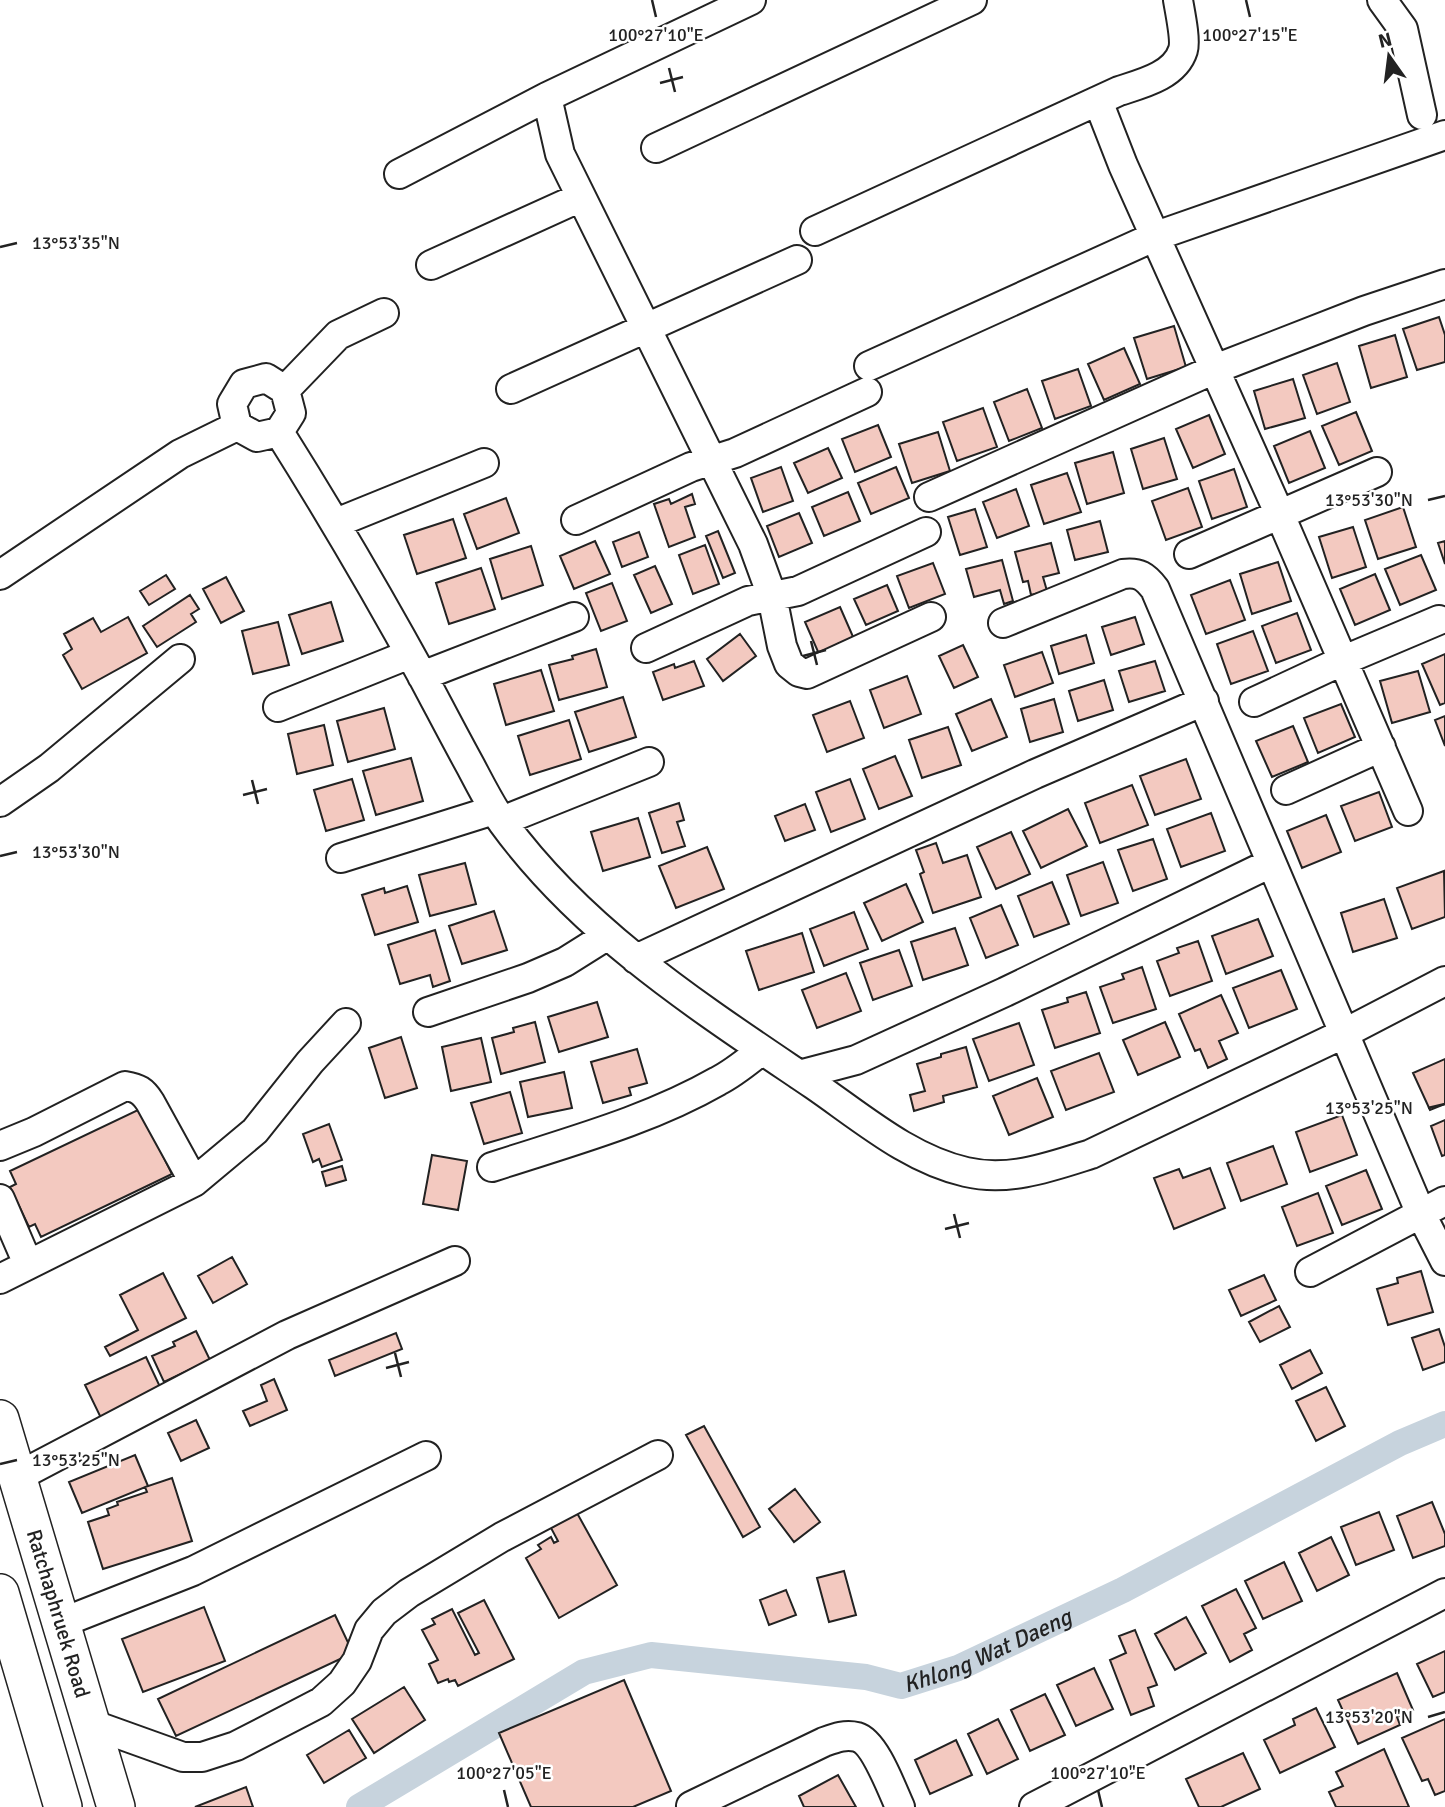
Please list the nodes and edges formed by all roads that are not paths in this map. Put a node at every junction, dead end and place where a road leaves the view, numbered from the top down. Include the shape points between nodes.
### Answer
1 (751, 0) edge
2 (972, 0) edge
3 (1178, 0) edge
4 (1382, 0) edge
5 (547, 97) junction
6 (1098, 101) junction
7 (1422, 115) dead end
8 (1445, 135) edge
9 (656, 148) dead end
10 (400, 174) dead end
11 (581, 197) junction
12 (815, 231) dead end
13 (1156, 236) junction
14 (797, 260) dead end
15 (430, 265) dead end
16 (1445, 284) edge
17 (384, 313) dead end
18 (645, 328) junction
19 (1215, 369) junction
20 (511, 389) dead end
21 (285, 390) junction
22 (237, 426) junction
23 (279, 432) junction
24 (710, 460) junction
25 (484, 463) dead end
26 (1377, 472) dead end
27 (929, 497) dead end
28 (1280, 515) junction
29 (576, 520) dead end
30 (337, 523) junction
31 (926, 532) dead end
32 (1189, 554) dead end
33 (0, 575) edge
34 (772, 596) junction
35 (931, 617) dead end
36 (574, 618) dead end
37 (1439, 621) dead end
38 (1003, 623) dead end
39 (646, 648) dead end
40 (180, 659) dead end
41 (1342, 661) junction
42 (416, 665) junction
43 (1204, 701) junction
44 (1254, 702) dead end
45 (278, 708) dead end
46 (1381, 747) junction
47 (649, 762) dead end
48 (1286, 790) dead end
49 (0, 802) edge
50 (1408, 811) dead end
51 (498, 816) junction
52 (341, 858) dead end
53 (1271, 863) junction
54 (608, 935) junction
55 (636, 959) junction
56 (1445, 981) edge
57 (428, 1012) dead end
58 (346, 1023) dead end
59 (1343, 1034) junction
60 (762, 1050) junction
61 (799, 1075) junction
62 (0, 1146) edge
63 (492, 1167) dead end
64 (194, 1182) junction
65 (0, 1199) edge
66 (1433, 1208) edge
67 (455, 1261) dead end
68 (1445, 1261) edge
69 (28, 1265) junction
70 (1310, 1272) dead end
71 (0, 1279) edge
72 (0, 1419) edge
73 (658, 1455) dead end
74 (426, 1457) dead end
75 (17, 1477) junction
76 (1445, 1592) edge
77 (0, 1593) edge
78 (61, 1623) junction
79 (91, 1724) junction
80 (691, 1806) edge
81 (63, 1807) edge
82 (116, 1807) edge
83 (900, 1807) edge
84 (1034, 1807) edge

1 - 5 street
2 - 9 street
3 - 6 street via 1184,49 1174,65 1153,79
4 - 7 street via 1403,29
5 - 10 street
5 - 11 street via 560,154
6 - 12 street
6 - 13 street
8 - 13 street
11 - 15 street
11 - 18 street
13 - 19 street
13 - 24 street via 868,379 735,453
14 - 18 street
16 - 19 street
17 - 21 street via 338,335
18 - 20 street
18 - 24 street
19 - 27 street
19 - 28 street
21 - 22 street via 266,379 244,384 232,404
21 - 23 street via 291,412
22 - 23 street via 257,437
22 - 33 street via 180,454
23 - 30 street
24 - 29 street
24 - 34 street via 753,544
25 - 30 street
26 - 28 street
28 - 32 street
28 - 41 street
30 - 42 street
31 - 34 street via 798,591
34 - 35 street via 789,664 807,674
34 - 39 street via 748,601
36 - 42 street
37 - 41 street
38 - 43 street via 1123,573 1136,572 1155,589
40 - 49 street via 59,761
41 - 44 street
41 - 46 street
42 - 45 street
42 - 51 street
43 - 53 street
43 - 55 street
46 - 48 street
46 - 50 street
47 - 51 street
51 - 52 street
51 - 54 street via 532,862
53 - 59 street
53 - 61 street via 856,1060
54 - 55 street
54 - 57 street via 528,978
55 - 60 street
56 - 59 street
58 - 64 street via 255,1131
59 - 61 street via 1091,1154 1002,1177 938,1164
59 - 66 street
60 - 61 street
60 - 63 street via 720,1081 678,1101
62 - 64 street via 125,1086 135,1087 150,1102
64 - 69 street
65 - 69 street
66 - 68 street
66 - 70 street
67 - 75 street via 287,1335
69 - 71 street
72 - 75 main road, Ratchaphruek Road
73 - 79 street via 502,1537 409,1593 369,1630 357,1661 321,1702 236,1746 183,1757
74 - 78 street via 194,1571
75 - 78 main road, Ratchaphruek Road
76 - 84 street
77 - 81 main road
78 - 79 main road, Ratchaphruek Road
79 - 82 main road, Ratchaphruek Road
80 - 83 street via 843,1736 863,1740 871,1748

